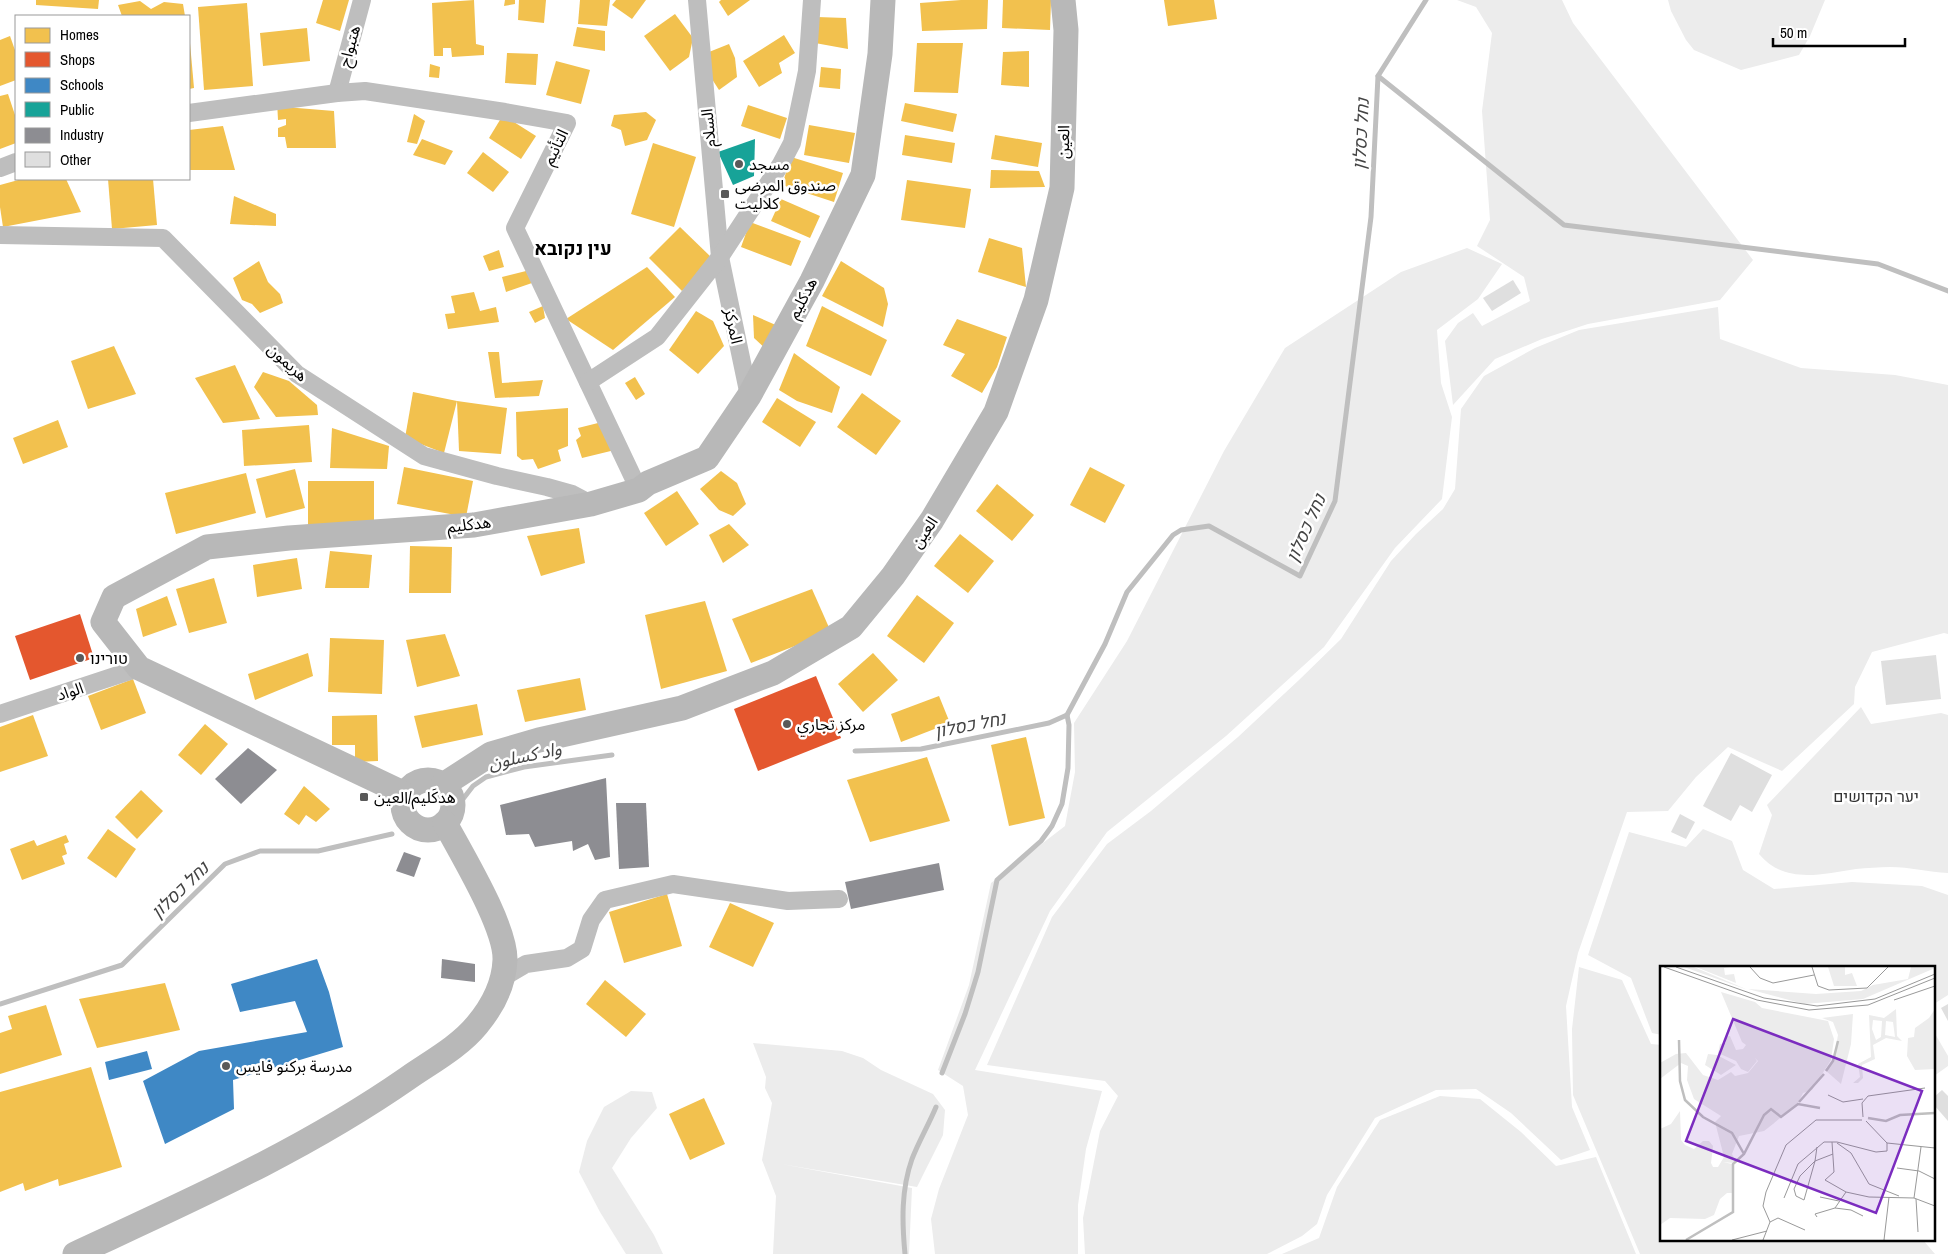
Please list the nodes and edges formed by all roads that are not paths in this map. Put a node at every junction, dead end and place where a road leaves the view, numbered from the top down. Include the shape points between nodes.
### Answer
1 (362, 0) edge
2 (697, 0) edge
3 (812, 0) edge
4 (883, 0) edge
5 (1063, 0) edge
6 (337, 92) junction
7 (190, 113) edge
8 (15, 162) edge
9 (0, 168) edge
10 (0, 235) edge
11 (720, 257) junction
12 (588, 382) junction
13 (749, 396) junction
14 (639, 490) junction
15 (590, 504) junction
16 (140, 668) junction
17 (0, 714) edge
18 (443, 785) junction
19 (405, 794) junction
20 (445, 823) junction
21 (839, 899) dead end
22 (502, 978) junction
23 (75, 1254) edge

1 - 6 street, هتبواح
2 - 11 street, السلام
3 - 11 street via 807,71 792,143
4 - 13 street, هدكليم via 880,54 863,175 812,281
5 - 18 street, العين via 1066,30 1062,188 1036,300 996,412 932,520 893,576 851,627 773,673 682,708 491,754
6 - 7 street, التأنيم
6 - 12 street, التأنيم via 365,91 567,123 515,228
8 - 9 street
10 - 15 street, هريمون via 163,238 297,374 424,456 555,489
11 - 12 street via 657,337
11 - 13 street, المركز
12 - 14 street, التأنيم
13 - 14 street, هدكليم via 707,458 648,483
14 - 15 street, هدكليم
15 - 16 street, هدكليم via 474,525 207,547 114,597 103,622
16 - 17 street, الواد
16 - 19 street, هدكليم
18 - 19 street via 426,780 410,787
18 - 20 street via 452,804 452,812
19 - 20 street via 403,811 413,826 430,830
20 - 22 street via 497,923 505,960
21 - 22 street via 788,901 674,884 605,900 591,920 582,949 566,958 526,964
22 - 23 street via 490,1007 476,1027 455,1046 384,1095 254,1171

